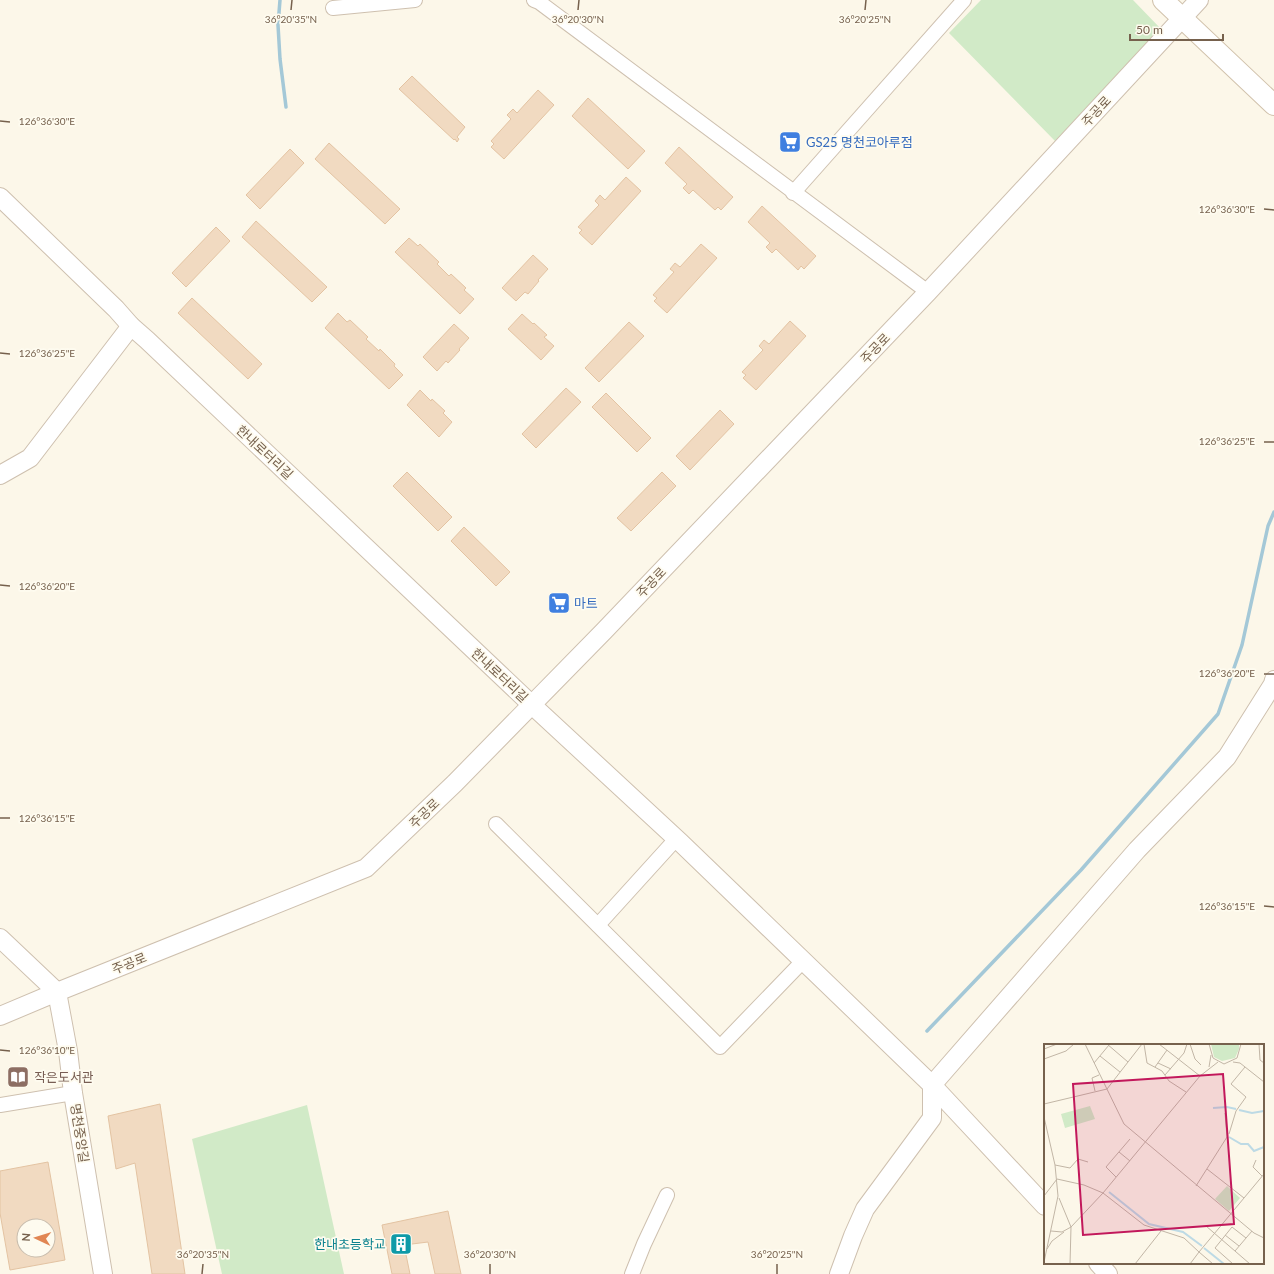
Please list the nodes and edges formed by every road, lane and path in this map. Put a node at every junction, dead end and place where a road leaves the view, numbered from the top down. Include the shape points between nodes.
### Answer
1 (415, 0) edge
2 (534, 0) edge
3 (964, 0) edge
4 (1163, 0) edge
5 (1199, 0) edge
6 (333, 8) dead end
7 (1182, 18) junction
8 (1274, 105) edge
9 (793, 193) junction
10 (1, 201) edge
11 (928, 292) junction
12 (131, 326) junction
13 (0, 475) edge
14 (1274, 680) edge
15 (532, 705) junction
16 (496, 824) dead end
17 (676, 840) junction
18 (598, 925) junction
19 (0, 938) edge
20 (803, 961) junction
21 (57, 992) junction
22 (0, 1016) edge
23 (932, 1085) junction
24 (73, 1093) junction
25 (0, 1105) edge
26 (667, 1195) dead end
27 (1044, 1205) edge
28 (1099, 1264) edge
29 (103, 1274) edge
30 (632, 1274) edge
31 (839, 1274) edge
32 (1108, 1274) edge

1 - 6 street
2 - 9 street
3 - 9 street
4 - 7 main road
5 - 7 street, 주공로
7 - 8 main road
7 - 11 street, 주공로
9 - 11 street
10 - 12 street, 한내로터리길
11 - 15 street, 주공로
12 - 13 street via 30,458
12 - 15 street, 한내로터리길
14 - 23 street via 1227,757 1137,850
15 - 17 street, 한내로터리길
15 - 21 street, 주공로 via 366,868
16 - 18 street
17 - 18 street
17 - 20 street, 한내로터리길
18 - 20 street via 720,1047
19 - 21 street
20 - 23 street, 한내로터리길
21 - 22 street, 주공로
21 - 24 street, 명천중앙길
23 - 27 street, 한내로터리길
23 - 31 street via 932,1118 866,1209
24 - 25 street
24 - 29 street, 명천중앙길
26 - 30 street
28 - 32 street

